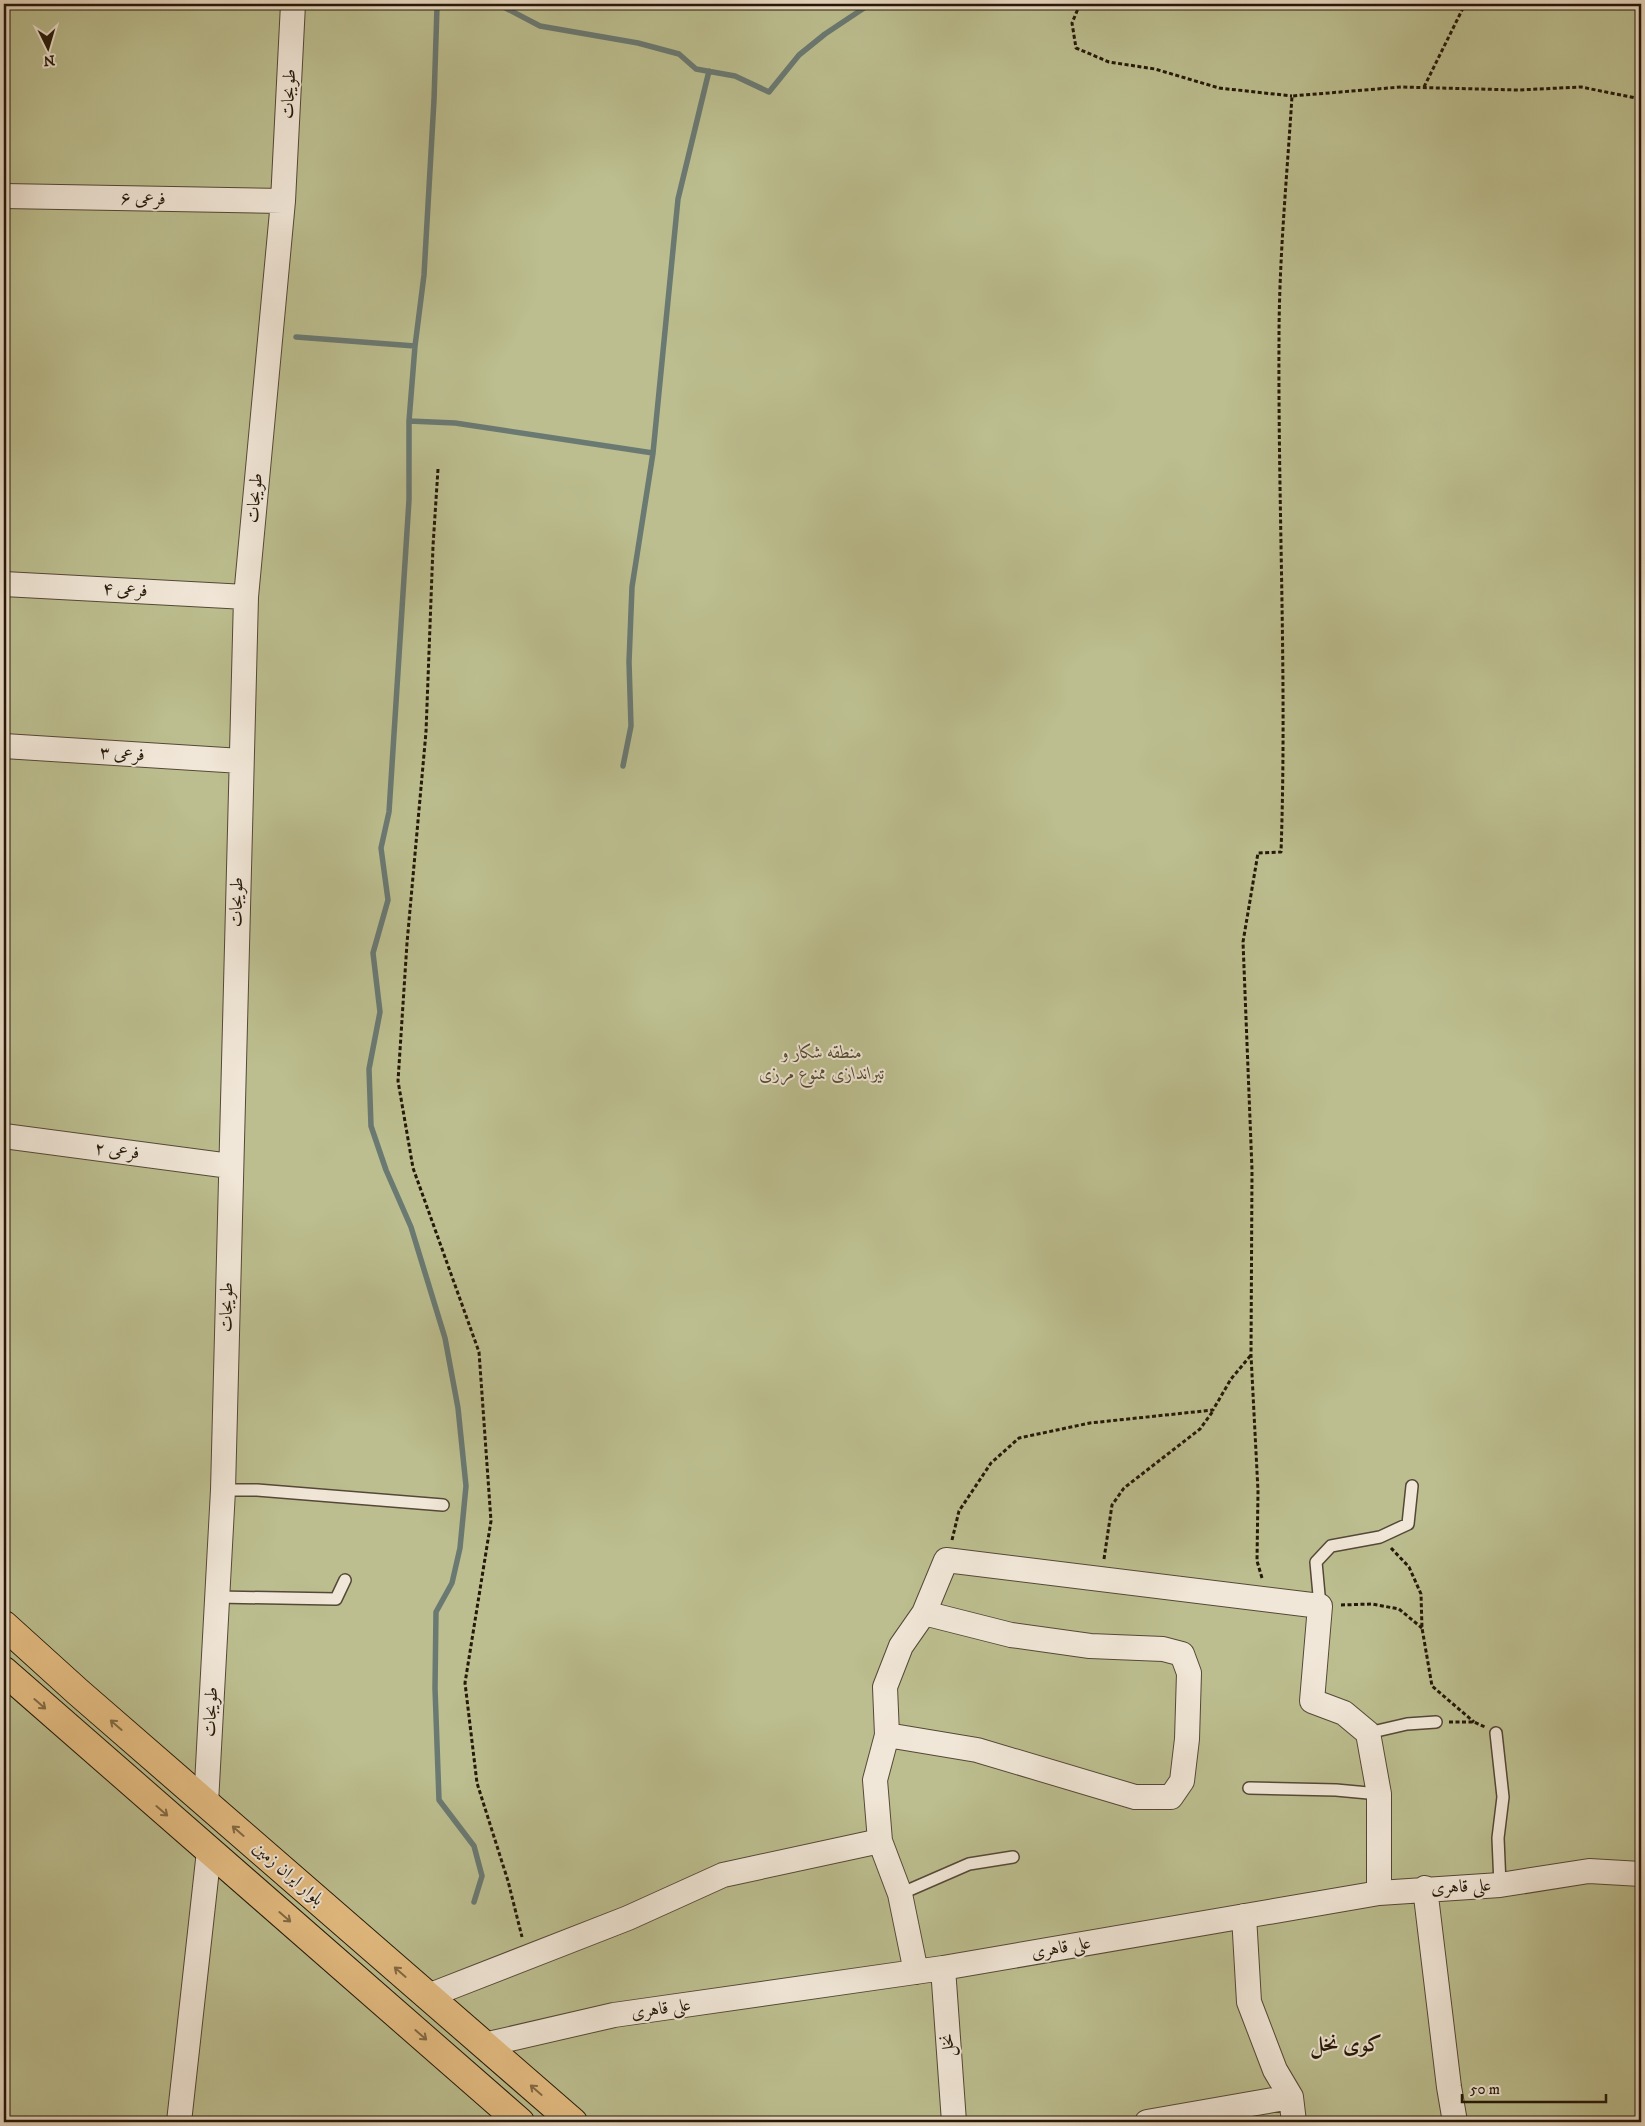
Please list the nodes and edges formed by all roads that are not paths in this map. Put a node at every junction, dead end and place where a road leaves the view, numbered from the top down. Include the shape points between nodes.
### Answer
1 (293, 4) edge
2 (4, 196) edge
3 (283, 201) junction
4 (4, 584) edge
5 (246, 597) junction
6 (4, 746) edge
7 (240, 761) junction
8 (4, 1136) edge
9 (230, 1166) junction
10 (1412, 1486) dead end
11 (223, 1490) junction
12 (442, 1505) dead end
13 (345, 1580) dead end
14 (217, 1597) junction
15 (1320, 1606) junction
16 (924, 1612) junction
17 (4, 1624) edge
18 (4, 1671) edge
19 (1436, 1722) road end
20 (1368, 1733) junction
21 (1496, 1733) road end
22 (887, 1735) junction
23 (1248, 1788) dead end
24 (1379, 1794) junction
25 (206, 1803) junction
26 (880, 1841) junction
27 (209, 1851) junction
28 (1014, 1856) dead end
29 (1641, 1874) edge
30 (1500, 1885) junction
31 (1424, 1888) junction
32 (1379, 1893) junction
33 (900, 1894) junction
34 (1244, 1916) junction
35 (943, 1968) junction
36 (916, 1972) junction
37 (428, 1996) junction
38 (484, 2045) junction
39 (1290, 2097) junction
40 (179, 2122) edge
41 (520, 2122) edge
42 (573, 2122) edge
43 (954, 2122) edge
44 (1147, 2122) edge
45 (1294, 2122) edge
46 (1456, 2122) edge

1 - 3 street, طویجات
2 - 3 street, فرعی ۶
3 - 5 street, طویجات
4 - 5 street, فرعی ۴
5 - 7 street, طویجات
6 - 7 street, فرعی ۳
7 - 9 street, طویجات
8 - 9 street, فرعی ۲
9 - 11 street, طویجات
10 - 15 lane via 1408,1524 1380,1537 1331,1546 1316,1562
11 - 12 lane
11 - 14 street, طویجات
13 - 14 lane via 336,1600
14 - 25 street, طویجات
15 - 16 street via 946,1560
15 - 20 street via 1312,1701 1344,1713
16 - 22 street via 901,1646 885,1687
16 - 22 street via 1011,1635 1182,1654 1189,1673 1182,1781 1171,1797 1135,1797 977,1750
25 -> 17 main road, بلوار ایران زمین
18 -> 27 main road, بلوار ایران زمین
19 - 20 lane via 1407,1724
20 - 24 street
21 - 30 lane via 1503,1797 1498,1838
22 - 26 street via 875,1780
23 - 24 lane
24 - 32 street
37 -> 25 main road, بلوار ایران زمین
26 - 33 street
26 - 37 street via 723,1874 628,1918
27 - 40 street
27 -> 41 main road, بلوار ایران زمین
28 - 33 lane via 969,1864
29 - 30 street, علی قاهری via 1589,1871
30 - 31 street, علی قاهری
31 - 32 street, علی قاهری
31 - 46 street
32 - 34 street, علی قاهری
33 - 36 street
34 - 35 street, علی قاهری
34 - 39 street via 1249,2002 1275,2070
35 - 36 street, علی قاهری
35 - 43 street, نخل
36 - 38 street, علی قاهری via 614,2015
37 - 38 main road, بلوار ایران زمین
42 -> 38 main road, بلوار ایران زمین
39 - 44 street
39 - 45 street

